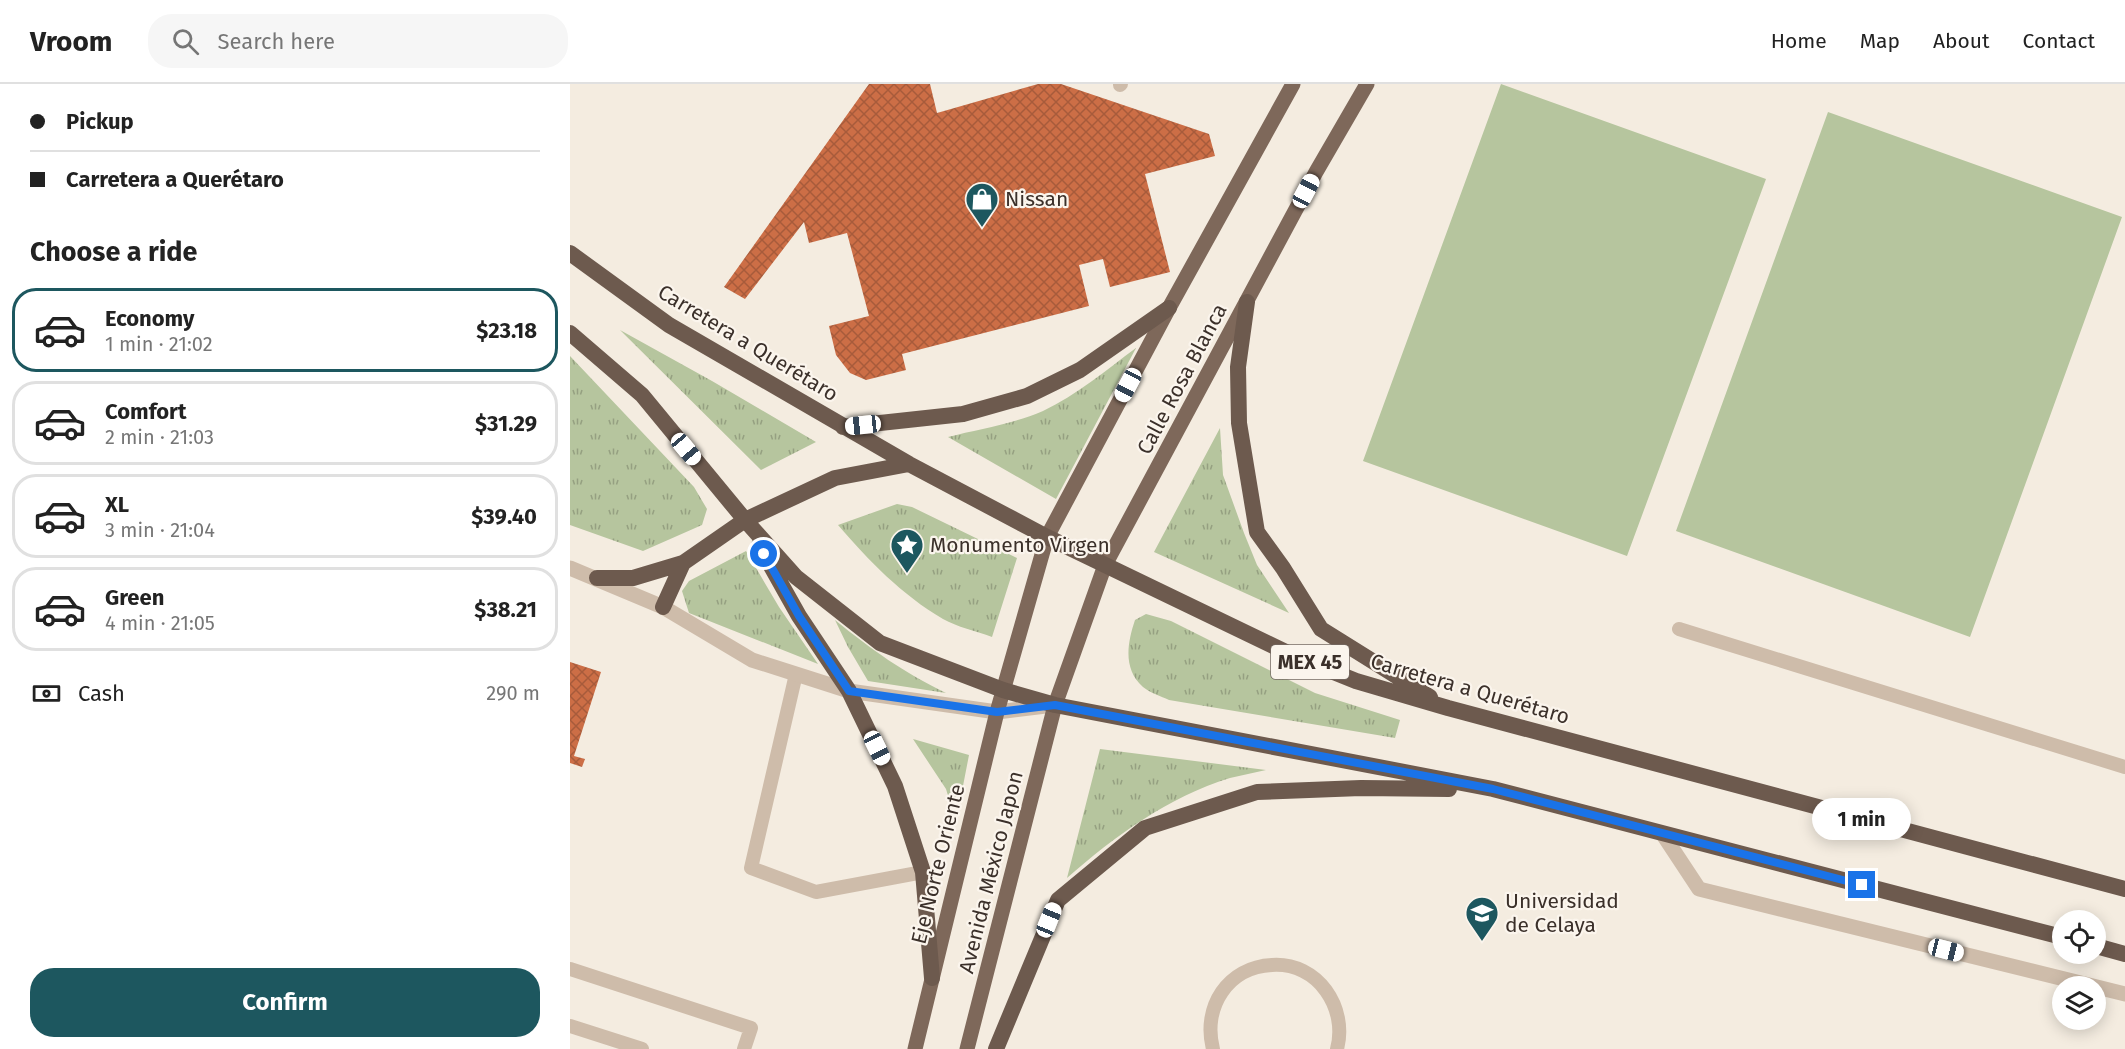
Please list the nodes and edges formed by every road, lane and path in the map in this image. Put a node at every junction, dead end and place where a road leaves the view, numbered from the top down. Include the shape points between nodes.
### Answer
1 (1293, 84) edge
2 (1367, 84) edge
3 (570, 253) edge
4 (1247, 302) junction
5 (1169, 308) junction
6 (570, 333) edge
7 (843, 427) junction
8 (909, 464) junction
9 (746, 520) junction
10 (1047, 537) junction
11 (683, 563) junction
12 (1106, 565) junction
13 (570, 568) edge
14 (597, 578) junction
15 (663, 607) junction
16 (1679, 630) dead end
17 (796, 674) junction
18 (1003, 690) junction
19 (849, 691) junction
20 (1055, 705) junction
21 (1448, 708) junction
22 (997, 712) junction
23 (2125, 767) edge
24 (1493, 789) junction
25 (1662, 833) junction
26 (923, 872) junction
27 (2125, 889) edge
28 (2052, 934) edge
29 (2106, 949) edge
30 (2125, 954) edge
31 (570, 969) edge
32 (932, 978) junction
33 (2125, 994) edge
34 (570, 1026) edge
35 (642, 1049) edge
36 (744, 1049) edge
37 (915, 1049) edge
38 (967, 1049) edge
39 (996, 1049) edge
40 (1213, 1049) edge
41 (1337, 1049) edge

1 - 5 main road
2 - 4 main road, Calle Rosa Blanca
3 - 7 highway, Carretera a Querétaro / MEX 45 via 669,325
4 - 12 main road, Calle Rosa Blanca
4 - 21 highway via 1238,368 1239,423 1257,532 1321,628
5 - 7 highway via 1080,370 1027,396 963,414
5 - 10 main road
6 - 9 highway via 642,395
7 - 8 highway, Carretera a Querétaro / MEX 45
8 - 9 highway via 835,478
8 - 10 highway, Carretera a Querétaro / MEX 45
9 - 11 highway
9 - 18 highway via 796,577 880,643
9 - 19 highway via 799,616
10 - 12 highway, Carretera a Querétaro / MEX 45
10 - 18 main road
11 - 14 highway via 633,578
11 - 15 highway
12 - 20 main road, Calle Rosa Blanca
12 - 21 highway, Carretera a Querétaro / MEX 45 via 1294,656 1356,681
13 - 14 street
14 - 15 street
15 - 17 street via 752,660
16 - 23 lane
17 - 19 street
17 - 26 lane via 751,868 816,892
18 - 20 highway
18 - 22 main road, Eje Norte Oriente
19 - 22 street
19 - 26 highway via 896,786
20 - 22 street
20 - 24 highway
20 - 38 main road, Avenida México Japon
21 - 27 highway, Carretera a Querétaro / MEX 45
22 - 32 main road, Eje Norte Oriente
24 - 25 highway
24 - 39 highway via 1257,792 1145,828 1058,900
25 - 28 highway
25 - 33 street via 1699,889
26 - 32 highway
29 - 30 highway
31 - 36 lane via 751,1028
32 - 37 main road, Eje Norte Oriente
34 - 35 lane
40 - 41 lane via 1210,1014 1219,995 1233,979 1252,968 1273,964 1295,968 1315,978 1330,994 1339,1014

